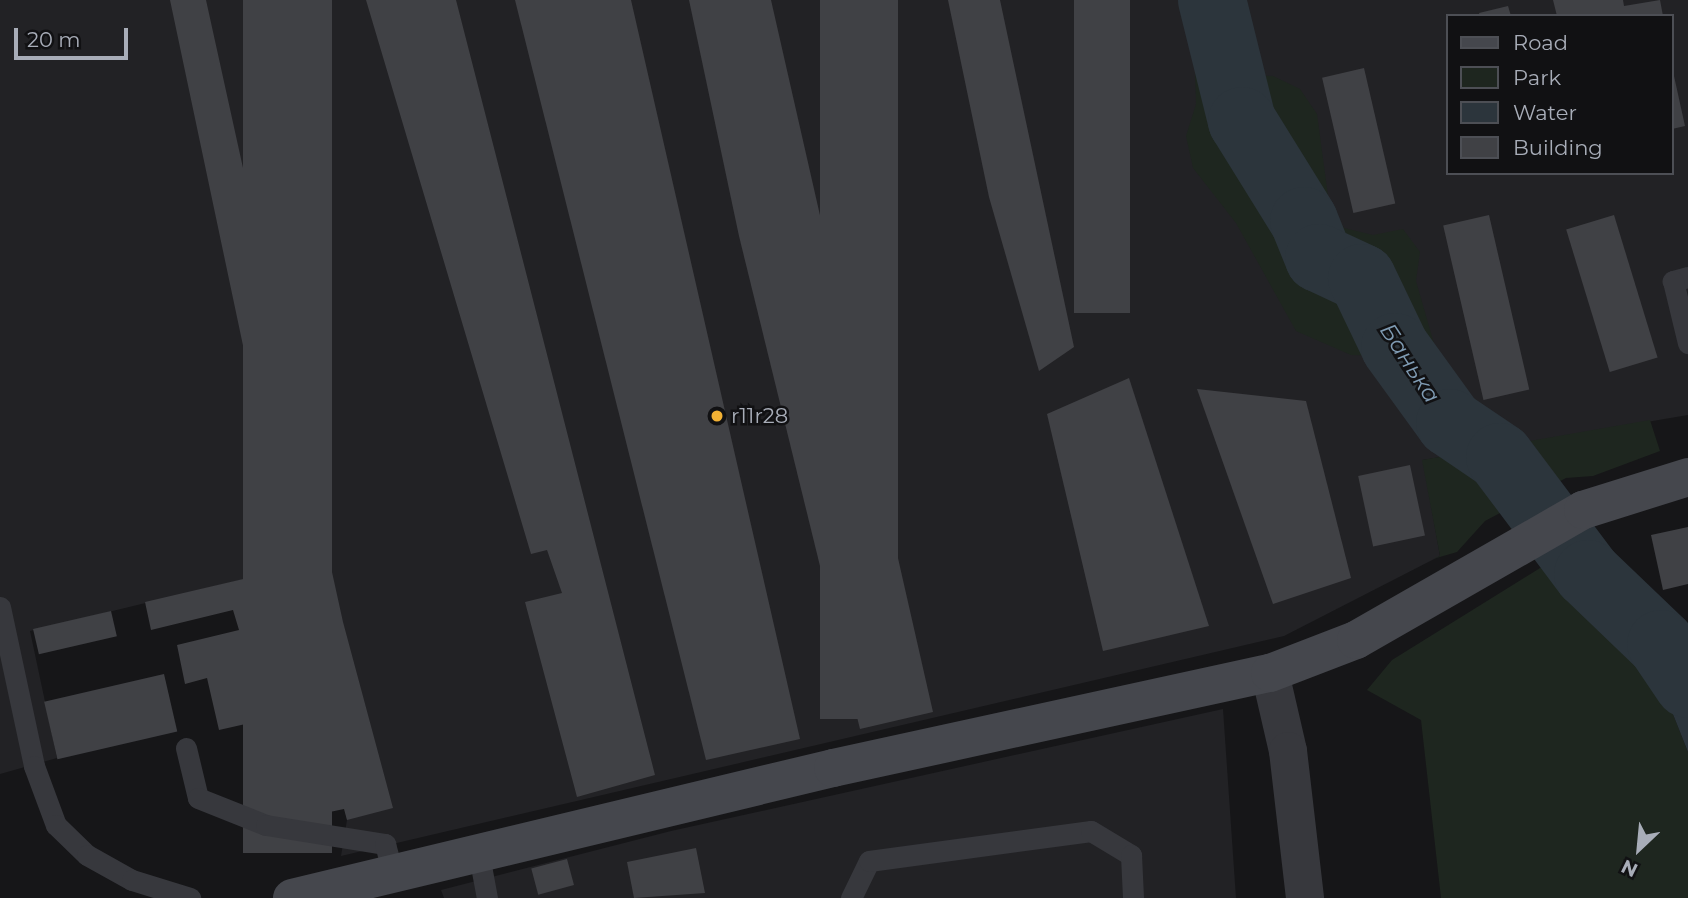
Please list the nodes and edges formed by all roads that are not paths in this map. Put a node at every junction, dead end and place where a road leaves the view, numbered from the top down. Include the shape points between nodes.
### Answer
1 (1688, 277) edge
2 (1688, 343) edge
3 (1688, 477) edge
4 (0, 607) edge
5 (3, 646) edge
6 (1270, 673) junction
7 (186, 748) dead end
8 (479, 855) junction
9 (394, 878) junction
10 (190, 898) edge
11 (292, 898) edge
12 (487, 898) edge
13 (852, 898) edge
14 (1133, 898) edge
15 (1305, 898) edge

1 - 2 lane via 1673,281
3 - 6 main road via 1583,510 1356,640
4 - 5 lane
5 - 10 lane via 56,825 87,855 121,873
6 - 8 main road via 744,788
6 - 15 street via 1287,751
7 - 9 lane via 198,798 266,825 385,844
8 - 9 main road
8 - 12 lane
9 - 11 main road
13 - 14 lane via 869,861 1091,831 1131,855

